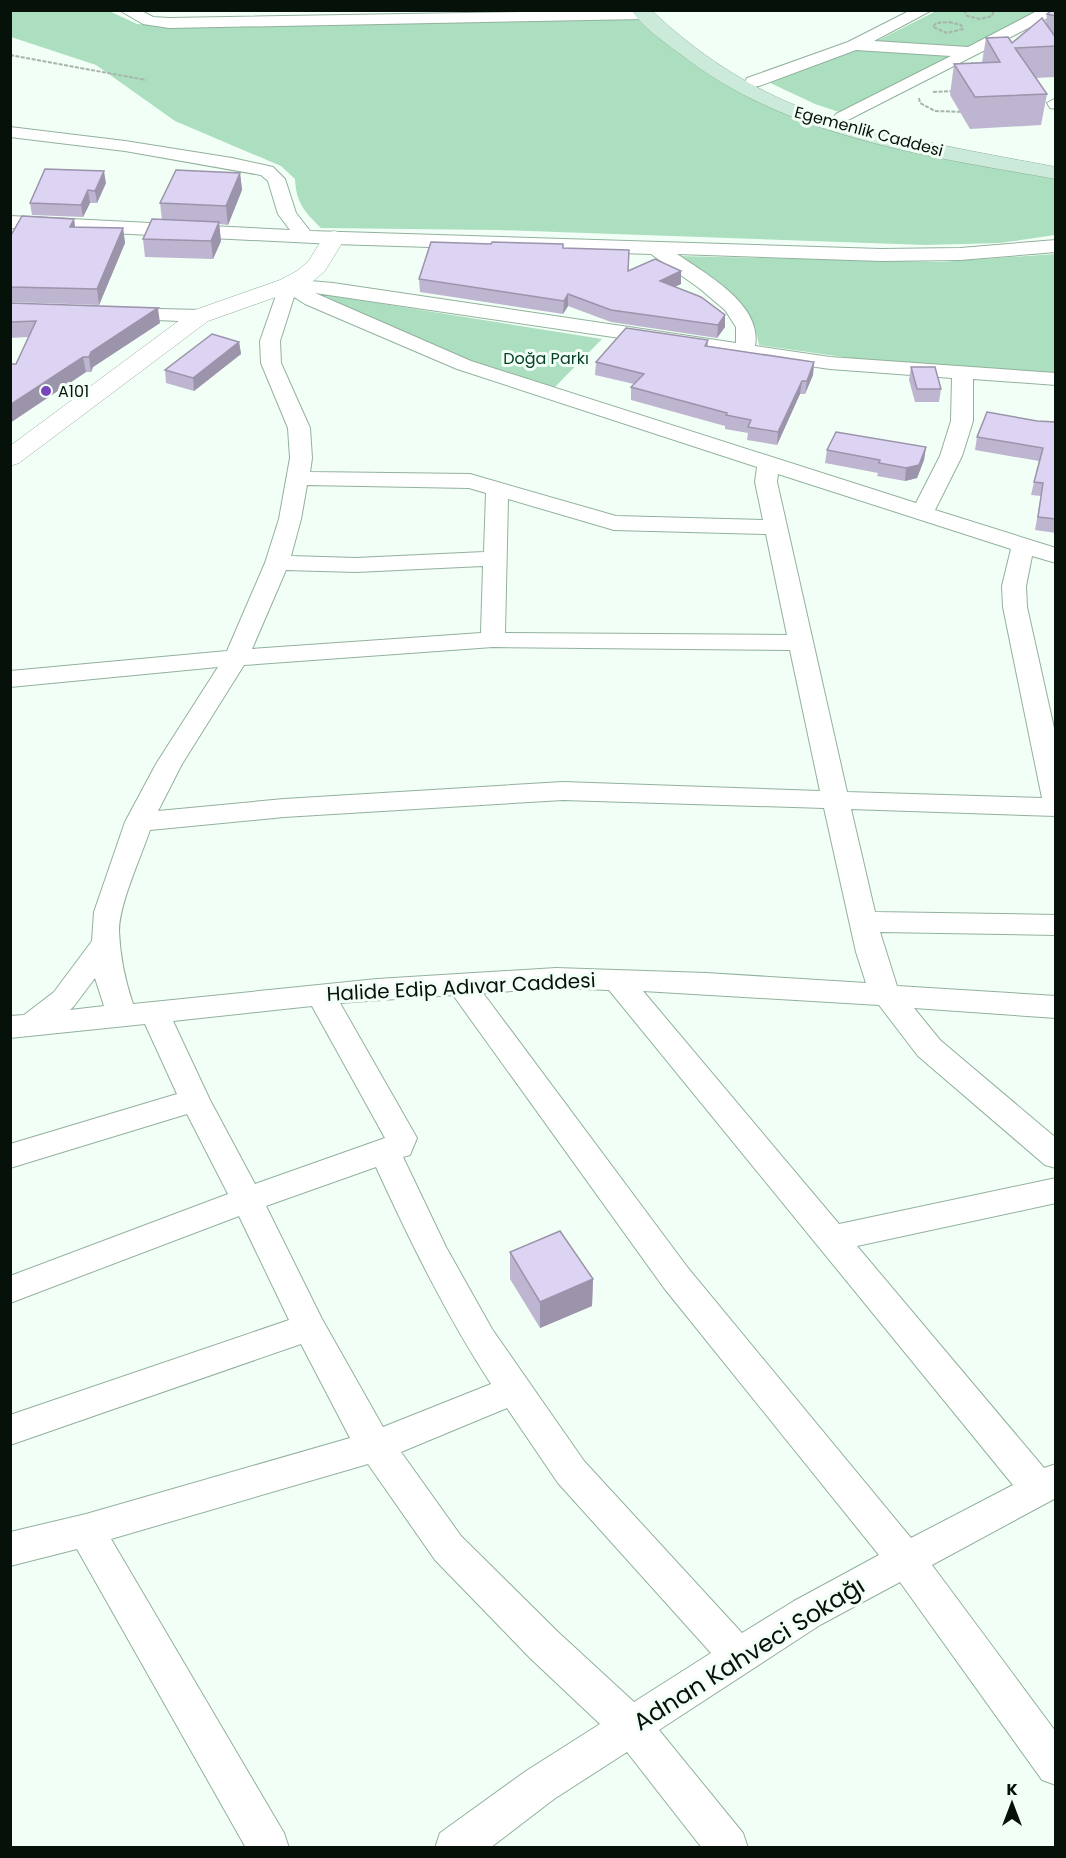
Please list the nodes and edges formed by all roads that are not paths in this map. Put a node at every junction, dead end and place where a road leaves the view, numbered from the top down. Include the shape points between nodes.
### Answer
1 (127, 10) edge
2 (1052, 10) edge
3 (647, 12) edge
4 (930, 16) edge
5 (854, 45) junction
6 (974, 52) junction
7 (753, 82) junction
8 (842, 118) junction
9 (10, 132) edge
10 (1056, 164) edge
11 (1056, 173) edge
12 (10, 222) edge
13 (304, 236) junction
14 (334, 238) junction
15 (1056, 246) edge
16 (654, 247) junction
17 (288, 285) junction
18 (105, 313) edge
19 (200, 316) junction
20 (744, 351) junction
21 (963, 373) junction
22 (1056, 379) edge
23 (10, 458) edge
24 (768, 464) junction
25 (298, 478) junction
26 (497, 489) junction
27 (922, 513) junction
28 (776, 527) junction
29 (1023, 546) junction
30 (1056, 556) edge
31 (495, 558) junction
32 (277, 563) junction
33 (493, 640) junction
34 (802, 643) junction
35 (236, 658) junction
36 (10, 679) edge
37 (834, 799) junction
38 (1056, 801) edge
39 (1056, 807) edge
40 (139, 822) junction
41 (863, 922) junction
42 (1056, 925) edge
43 (106, 943) junction
44 (617, 980) junction
45 (461, 984) junction
46 (320, 995) junction
47 (887, 995) junction
48 (1056, 1006) edge
49 (138, 1013) junction
50 (21, 1026) edge
51 (195, 1100) junction
52 (384, 1151) junction
53 (10, 1156) edge
54 (1056, 1156) edge
55 (1056, 1190) edge
56 (247, 1200) junction
57 (830, 1239) junction
58 (10, 1290) edge
59 (309, 1327) junction
60 (514, 1390) junction
61 (10, 1430) edge
62 (376, 1446) junction
63 (1047, 1484) edge
64 (86, 1530) junction
65 (10, 1549) edge
66 (906, 1560) junction
67 (739, 1657) junction
68 (631, 1726) junction
69 (1056, 1766) edge
70 (269, 1848) edge
71 (455, 1848) edge
72 (728, 1848) edge

1 - 3 street via 149,21 169,23
2 - 6 street
3 - 7 main road, Egemenlik Caddesi
3 - 11 main road, Egemenlik Caddesi via 718,72 792,111 912,145
4 - 5 street
5 - 6 street
5 - 7 street
6 - 8 street
7 - 8 main road, Egemenlik Caddesi
8 - 10 main road, Egemenlik Caddesi via 979,151
9 - 13 street via 136,147 267,171 276,179 287,214
12 - 13 street
13 - 14 street
14 - 16 street
14 - 17 street via 317,266
15 - 16 street via 922,255
16 - 20 street via 737,311 746,325
17 - 19 street
17 - 20 street via 333,288
17 - 24 street via 321,304 464,365
17 - 25 street via 270,341 271,363 299,428
18 - 19 street
19 - 23 street
20 - 21 street via 830,363
21 - 22 street
21 - 27 street via 962,421 951,456
24 - 27 street
24 - 28 street via 766,482
25 - 26 street via 470,481
25 - 32 street
26 - 28 street via 632,525
26 - 31 street
27 - 29 street
28 - 34 street
29 - 30 street
29 - 38 street via 1014,586 1015,606
31 - 32 street via 356,565
31 - 33 street
32 - 35 street
33 - 34 street
33 - 35 street
34 - 37 street
35 - 36 street
35 - 40 street via 169,764
37 - 39 street
37 - 40 street via 563,791 296,807
37 - 41 street
40 - 43 street via 108,912
41 - 42 street
41 - 47 street
43 - 49 street via 109,975
43 - 50 street via 64,999
44 - 45 street, Halide Edip Adıvar Caddesi via 556,978
44 - 47 street, Halide Edip Adıvar Caddesi
44 - 57 street
45 - 46 street, Halide Edip Adıvar Caddesi
45 - 66 street via 676,1278
46 - 49 street, Halide Edip Adıvar Caddesi
46 - 52 street via 401,1138 399,1146
47 - 48 street, Halide Edip Adıvar Caddesi
47 - 54 street via 929,1048
49 - 50 street, Halide Edip Adıvar Caddesi
49 - 51 street
51 - 53 street
51 - 56 street
52 - 56 street
52 - 60 street via 432,1252 480,1340
55 - 57 street
56 - 58 street
56 - 59 street
57 - 63 street
59 - 61 street
59 - 62 street
60 - 62 street
60 - 67 street via 571,1472
62 - 64 street
62 - 68 street via 448,1548
63 - 66 street, Adnan Kahveci Sokağı
64 - 65 street
64 - 70 street
66 - 67 street, Adnan Kahveci Sokağı via 807,1613
66 - 69 street
67 - 68 street, Adnan Kahveci Sokağı
68 - 71 street, Adnan Kahveci Sokağı via 540,1785
68 - 72 street

